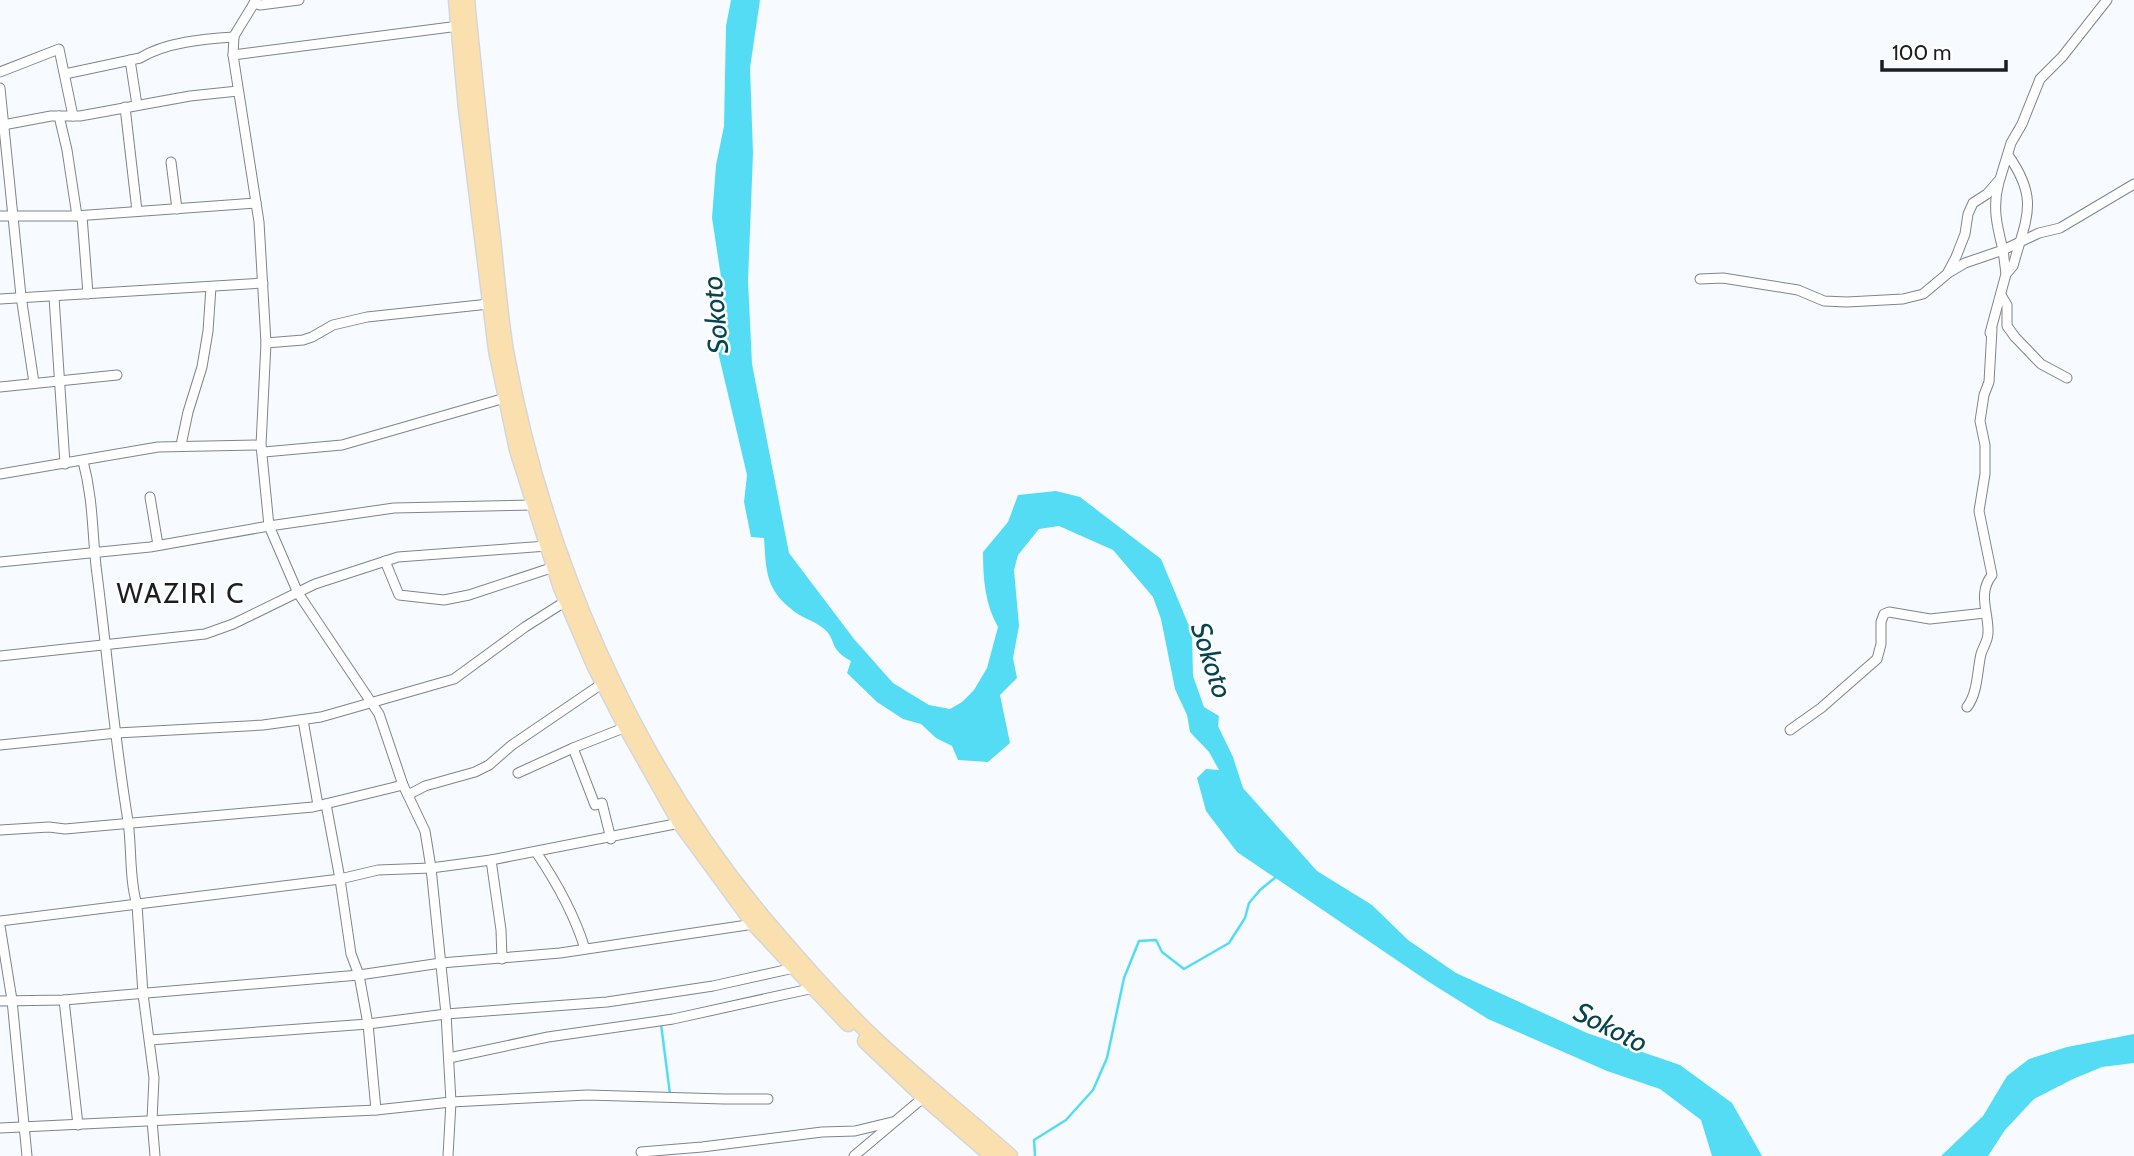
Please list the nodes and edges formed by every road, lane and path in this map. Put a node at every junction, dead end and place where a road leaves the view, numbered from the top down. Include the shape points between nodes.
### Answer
1 (299, 0) edge
2 (456, 0) edge
3 (467, 0) edge
4 (2107, 0) edge
5 (255, 2) edge
6 (459, 26) junction
7 (234, 37) junction
8 (233, 55) junction
9 (130, 60) junction
10 (0, 72) edge
11 (65, 74) junction
12 (0, 88) edge
13 (238, 91) junction
14 (137, 105) junction
15 (125, 107) junction
16 (59, 116) junction
17 (73, 116) junction
18 (2, 122) edge
19 (2008, 155) junction
20 (171, 162) dead end
21 (2000, 179) junction
22 (2134, 184) edge
23 (256, 203) junction
24 (177, 209) junction
25 (137, 211) junction
26 (12, 215) junction
27 (0, 216) edge
28 (79, 216) junction
29 (2019, 242) junction
30 (2003, 250) junction
31 (1947, 274) junction
32 (2006, 274) junction
33 (1700, 279) dead end
34 (263, 283) junction
35 (211, 287) junction
36 (88, 294) junction
37 (2001, 295) junction
38 (21, 296) junction
39 (54, 297) junction
40 (0, 299) edge
41 (489, 304) junction
42 (1992, 328) junction
43 (1985, 340) dead end
44 (266, 343) junction
45 (117, 375) dead end
46 (2067, 378) dead end
47 (58, 382) junction
48 (34, 383) junction
49 (0, 387) edge
50 (505, 398) junction
51 (181, 445) junction
52 (263, 448) junction
53 (83, 461) junction
54 (65, 464) junction
55 (0, 474) edge
56 (150, 497) dead end
57 (533, 505) junction
58 (269, 526) junction
59 (158, 545) junction
60 (547, 546) junction
61 (95, 554) junction
62 (385, 561) junction
63 (0, 562) edge
64 (554, 567) junction
65 (298, 593) junction
66 (566, 601) junction
67 (1984, 613) junction
68 (106, 643) junction
69 (0, 656) edge
70 (603, 683) junction
71 (370, 701) junction
72 (1967, 706) dead end
73 (303, 720) junction
74 (625, 727) junction
75 (1790, 730) dead end
76 (117, 733) junction
77 (0, 745) edge
78 (573, 748) junction
79 (517, 773) dead end
80 (403, 785) junction
81 (408, 795) junction
82 (322, 805) junction
83 (128, 822) junction
84 (680, 823) junction
85 (0, 830) edge
86 (611, 839) junction
87 (536, 852) junction
88 (491, 860) junction
89 (432, 868) junction
90 (340, 879) junction
91 (137, 905) junction
92 (0, 921) edge
93 (754, 924) junction
94 (0, 926) edge
95 (585, 949) junction
96 (502, 959) junction
97 (441, 963) junction
98 (794, 968) junction
99 (359, 975) junction
100 (814, 988) junction
101 (143, 994) junction
102 (12, 1000) junction
103 (65, 1000) junction
104 (0, 1002) edge
105 (446, 1014) junction
106 (368, 1024) junction
107 (150, 1040) junction
108 (449, 1058) junction
109 (924, 1097) junction
110 (768, 1098) dead end
111 (451, 1102) junction
112 (376, 1110) junction
113 (152, 1120) junction
114 (892, 1122) junction
115 (78, 1125) junction
116 (24, 1127) junction
117 (0, 1128) edge
118 (641, 1152) dead end
119 (27, 1156) edge
120 (155, 1156) edge
121 (448, 1156) edge
122 (854, 1156) edge
123 (992, 1156) edge
124 (1010, 1156) edge

1 - 5 street
2 - 6 main road
3 - 124 main road via 506,349 543,501 571,586 602,659 687,815 761,915 873,1037
4 - 19 street via 2040,79
5 - 7 street
6 - 8 street
6 - 41 main road
7 - 8 street
7 - 9 street via 205,39
8 - 13 street
9 - 11 street
9 - 14 street
10 - 11 street via 59,49
11 - 17 street
12 - 18 street
13 - 14 street
13 - 23 street
14 - 15 street
15 - 17 street
15 - 25 street
16 - 17 street
16 - 18 street
16 - 28 street
18 - 26 street
19 - 21 street
19 - 29 street via 2029,200
20 - 24 street
21 - 30 street via 1995,220
21 - 31 street via 1973,203
22 - 29 street via 2060,228
23 - 24 street
23 - 34 street
24 - 25 street
25 - 28 street
26 - 27 street
26 - 28 street
26 - 38 street
28 - 36 street
29 - 30 street
29 - 32 street
30 - 31 street
30 - 32 street
31 - 33 street via 1923,294 1846,302 1723,278
32 - 37 street
34 - 35 street
34 - 44 street
35 - 36 street
35 - 51 street via 202,367
36 - 39 street
37 - 42 street
37 - 46 street via 2007,305 2007,326 2015,337 2041,364
38 - 39 street
38 - 40 street
38 - 48 street
39 - 47 street
41 - 44 street via 367,317 333,325 303,340
41 - 50 main road
42 - 43 street
42 - 67 street via 1989,382 1980,421 1985,474 1979,511 1992,575 1986,583
44 - 52 street
45 - 47 street
47 - 48 street
47 - 54 street
48 - 49 street
50 - 52 street via 342,445
50 - 57 main road
51 - 52 street
51 - 53 street
52 - 58 street
53 - 54 street
53 - 61 street via 92,498
54 - 55 street
56 - 59 street
57 - 58 street via 394,508
57 - 60 main road
58 - 59 street
58 - 65 street
59 - 61 street
60 - 62 street via 410,555
60 - 64 main road
61 - 63 street
61 - 68 street
62 - 64 street via 399,595 444,600
62 - 65 street
64 - 66 main road
65 - 68 street via 205,634
65 - 71 street
66 - 70 main road
66 - 71 street via 454,679
67 - 72 street via 1989,633 1975,692
67 - 75 street via 1930,618 1884,614 1877,659
68 - 69 street
68 - 76 street
70 - 74 main road
70 - 81 street via 489,765
71 - 73 street
71 - 80 street
73 - 76 street
73 - 82 street
74 - 78 street
74 - 84 main road
76 - 77 street
76 - 83 street
78 - 79 street
78 - 86 street via 595,805 602,803
80 - 81 street
80 - 82 street
81 - 89 street via 425,831
82 - 83 street
82 - 90 street
83 - 85 street
83 - 91 street
84 - 86 street
84 - 93 main road
86 - 87 street
87 - 88 street
87 - 95 street via 559,886
88 - 89 street
88 - 96 street
89 - 90 street via 378,870
89 - 97 street
90 - 91 street
90 - 99 street via 351,954
91 - 92 street
91 - 101 street
93 - 95 street
93 - 98 main road
94 - 102 street
95 - 96 street
96 - 97 street
97 - 99 street
97 - 105 street
98 - 100 main road
98 - 105 street via 639,998
99 - 101 street
99 - 106 street
100 - 108 street
100 - 109 main road
101 - 103 street
101 - 107 street
102 - 103 street
102 - 104 street
102 - 116 street
103 - 115 street
105 - 106 street
105 - 108 street
106 - 107 street
106 - 112 street
107 - 113 street
108 - 111 street
109 - 114 street
109 - 123 main road
110 - 111 street via 587,1095
111 - 112 street
111 - 121 street
112 - 113 street
113 - 115 street
113 - 120 street
114 - 118 street via 855,1131
114 - 122 street
115 - 116 street
116 - 117 street
116 - 119 street

